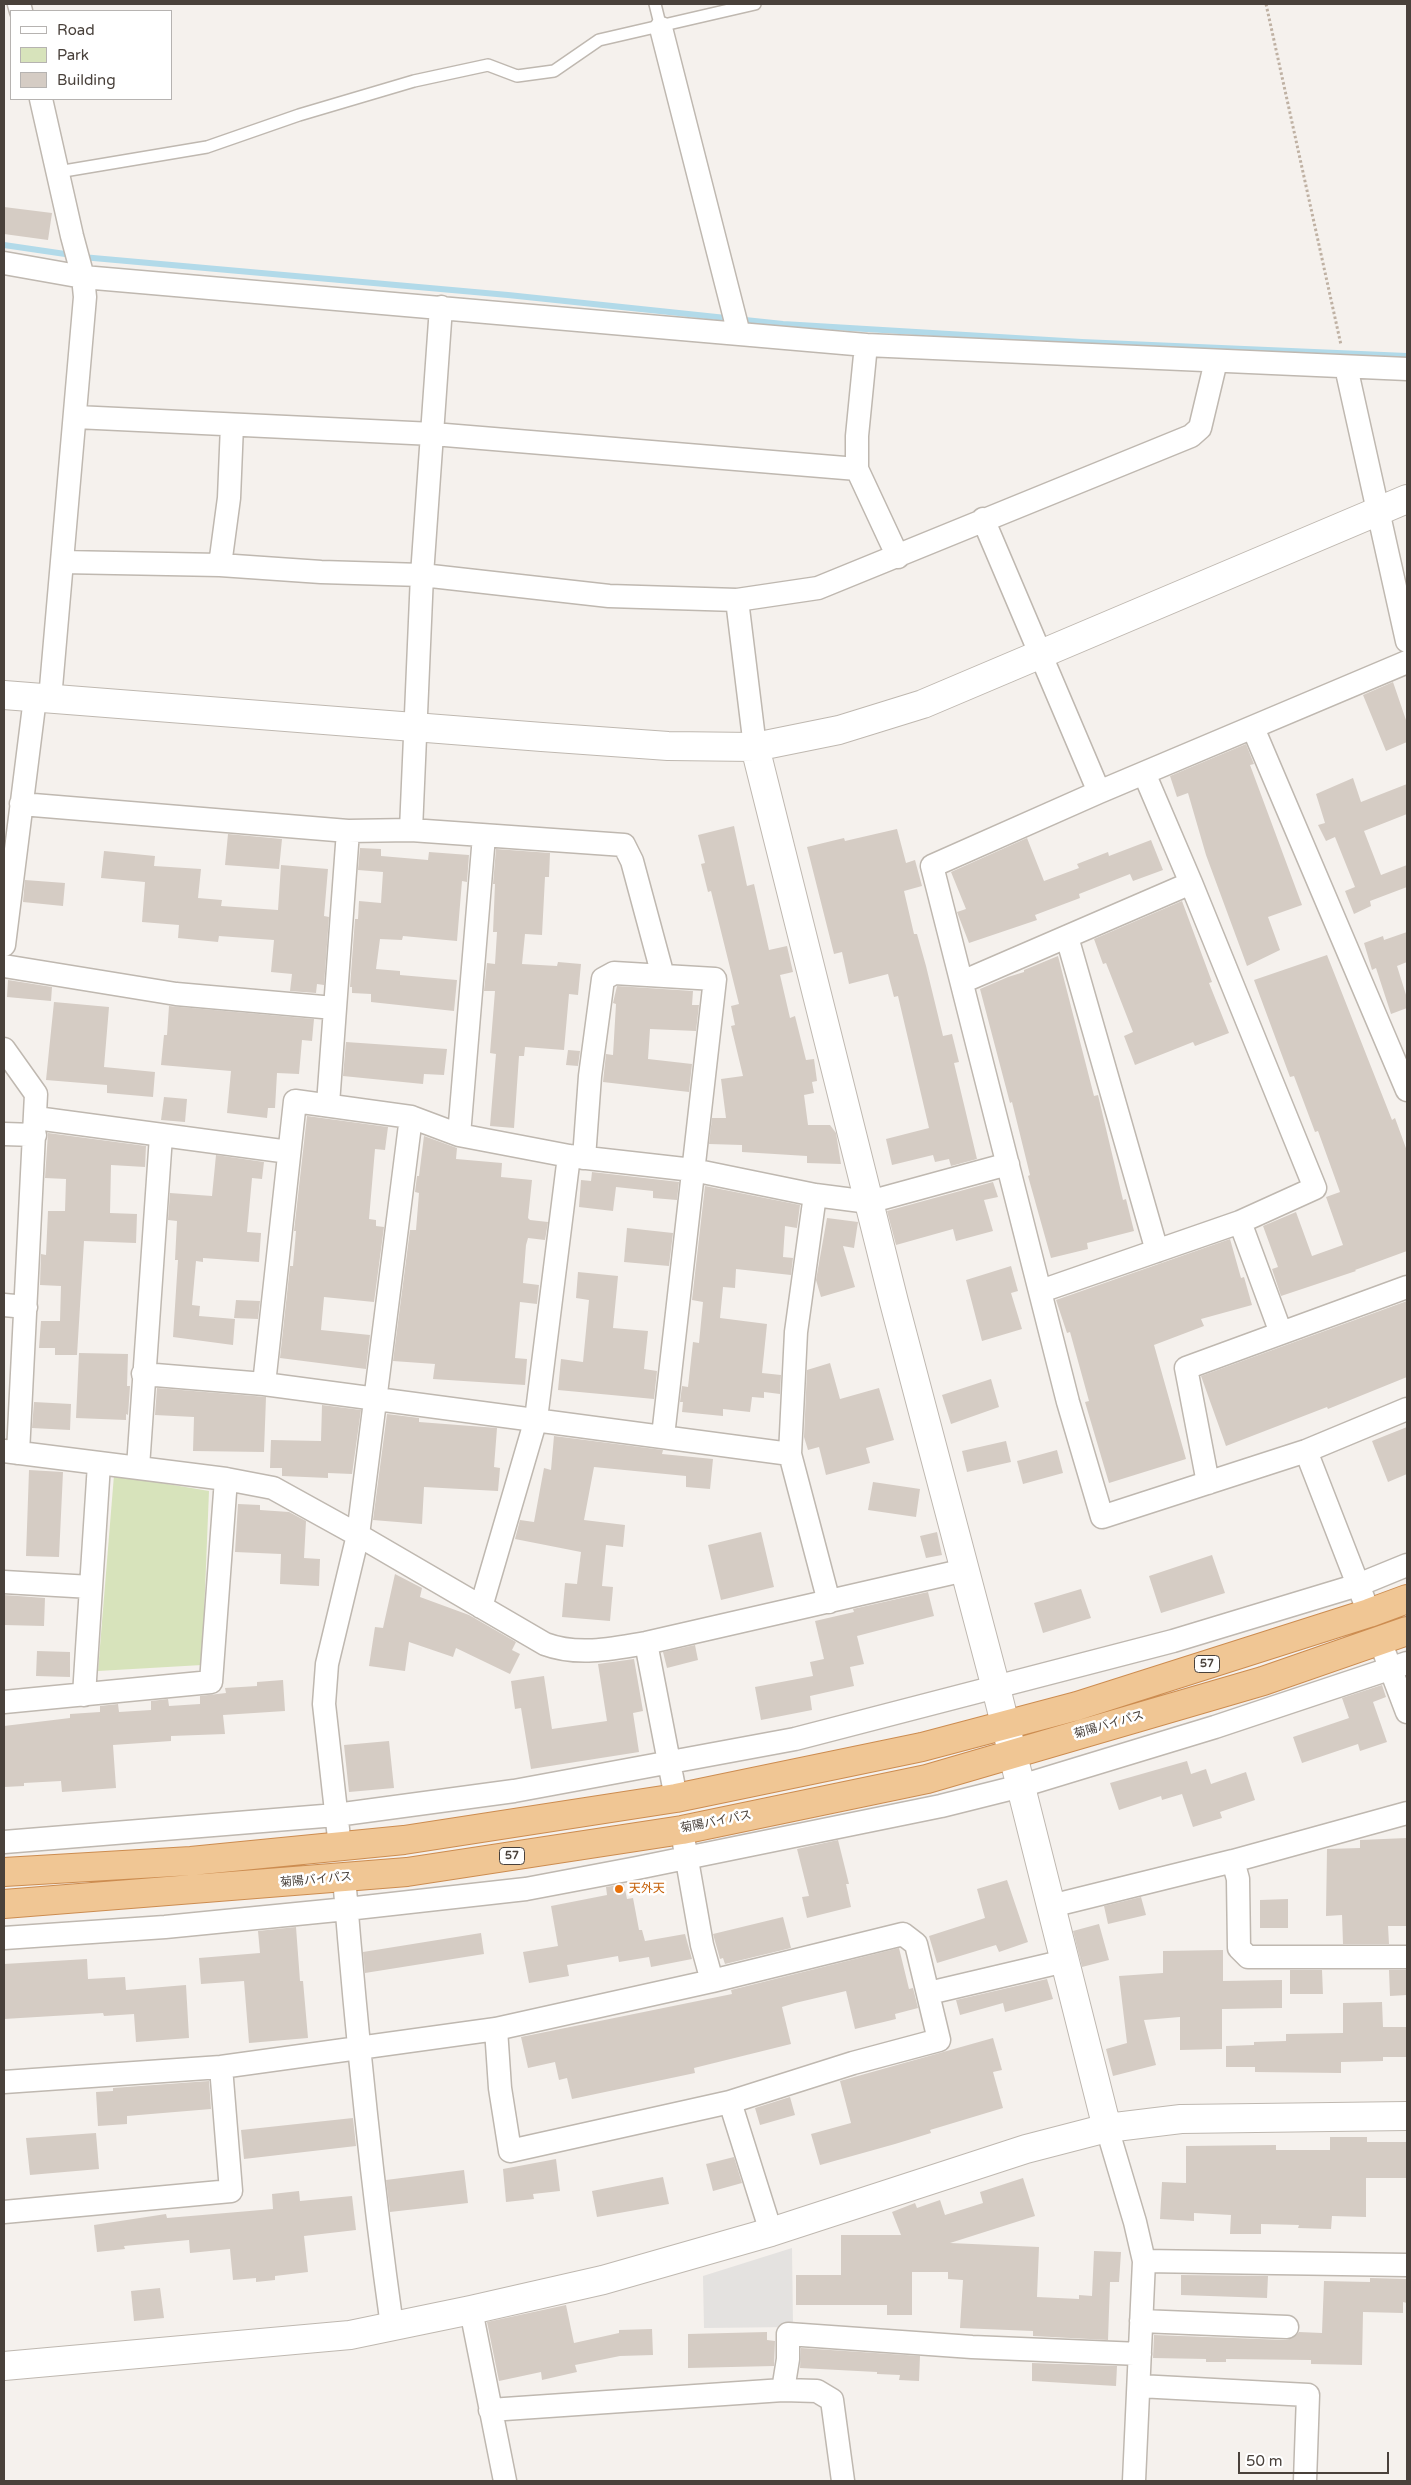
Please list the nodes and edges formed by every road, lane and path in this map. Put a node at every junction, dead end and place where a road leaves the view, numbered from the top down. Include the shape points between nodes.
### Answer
1 (654, 4) edge
2 (755, 4) edge
3 (1266, 4) edge
4 (661, 28) junction
5 (41, 100) edge
6 (58, 172) junction
7 (4, 263) edge
8 (83, 277) junction
9 (441, 307) junction
10 (739, 334) junction
11 (866, 346) junction
12 (1216, 362) junction
13 (1346, 368) junction
14 (1407, 369) edge
15 (76, 417) junction
16 (232, 425) junction
17 (433, 434) junction
18 (857, 469) junction
19 (1407, 499) edge
20 (1378, 512) junction
21 (983, 519) junction
22 (898, 557) junction
23 (62, 562) junction
24 (220, 565) junction
25 (422, 575) junction
26 (737, 600) junction
27 (1407, 641) edge
28 (1040, 654) junction
29 (1407, 662) edge
30 (4, 695) edge
31 (42, 698) junction
32 (416, 727) junction
33 (1253, 728) junction
34 (755, 748) junction
35 (1144, 773) junction
36 (1099, 792) junction
37 (21, 804) junction
38 (411, 830) junction
39 (348, 831) junction
40 (484, 836) junction
41 (1191, 883) junction
42 (1068, 937) junction
43 (4, 945) edge
44 (4, 966) edge
45 (663, 976) junction
46 (962, 982) junction
47 (334, 1008) junction
48 (1398, 1041) edge
49 (4, 1049) edge
50 (1407, 1090) edge
51 (328, 1104) junction
52 (411, 1117) junction
53 (35, 1127) junction
54 (4, 1134) edge
55 (459, 1135) junction
56 (161, 1136) junction
57 (289, 1152) junction
58 (577, 1157) junction
59 (1008, 1164) junction
60 (693, 1170) junction
61 (815, 1195) junction
62 (869, 1202) junction
63 (1240, 1222) junction
64 (1157, 1252) junction
65 (1407, 1287) edge
66 (1041, 1290) junction
67 (4, 1305) edge
68 (26, 1307) junction
69 (1281, 1333) junction
70 (144, 1374) junction
71 (264, 1384) junction
72 (375, 1400) junction
73 (1407, 1409) edge
74 (536, 1419) junction
75 (663, 1436) junction
76 (1306, 1451) junction
77 (11, 1452) edge
78 (790, 1454) junction
79 (99, 1464) junction
80 (138, 1467) junction
81 (226, 1479) junction
82 (1208, 1483) junction
83 (358, 1534) junction
84 (1407, 1565) edge
85 (965, 1570) junction
86 (4, 1582) edge
87 (1358, 1585) junction
88 (91, 1587) junction
89 (1407, 1599) edge
90 (828, 1602) junction
91 (481, 1607) junction
92 (1369, 1613) junction
93 (1407, 1630) edge
94 (1380, 1642) junction
95 (646, 1644) junction
96 (1399, 1666) edge
97 (996, 1688) junction
98 (84, 1695) junction
99 (4, 1702) edge
100 (1407, 1712) edge
101 (1006, 1725) junction
102 (1013, 1755) junction
103 (670, 1762) junction
104 (1021, 1786) junction
105 (676, 1798) junction
106 (1407, 1813) edge
107 (336, 1815) junction
108 (682, 1830) junction
109 (4, 1842) edge
110 (340, 1847) junction
111 (687, 1857) junction
112 (1233, 1861) junction
113 (4, 1872) edge
114 (344, 1877) junction
115 (4, 1904) edge
116 (1050, 1906) junction
117 (346, 1910) junction
118 (4, 1938) edge
119 (1407, 1957) edge
120 (1065, 1961) junction
121 (712, 1981) junction
122 (929, 1993) junction
123 (496, 2029) junction
124 (358, 2048) junction
125 (221, 2066) junction
126 (4, 2082) edge
127 (730, 2102) junction
128 (1407, 2116) edge
129 (1108, 2128) junction
130 (4, 2212) edge
131 (771, 2232) junction
132 (1144, 2261) junction
133 (1407, 2265) edge
134 (471, 2310) junction
135 (1141, 2320) junction
136 (392, 2326) junction
137 (1287, 2327) dead end
138 (1140, 2354) junction
139 (4, 2366) edge
140 (1139, 2386) junction
141 (783, 2390) junction
142 (490, 2410) junction
143 (505, 2481) edge
144 (843, 2481) edge
145 (1134, 2481) edge
146 (1304, 2481) edge

1 - 4 lane
2 - 4 lane
3 - 13 path
4 - 6 lane via 599,40 554,71 517,76 488,65 414,81 299,114 207,147
4 - 10 street
5 - 6 street
6 - 8 street
7 - 8 street
8 - 9 street
8 - 15 street via 85,297
9 - 10 street
9 - 17 street
10 - 11 street
11 - 12 street
11 - 18 street
12 - 13 street
12 - 21 street via 1200,428 1191,436
13 - 14 street
13 - 20 street
15 - 16 street
15 - 23 street
16 - 17 street
16 - 24 street via 230,498
17 - 18 street
17 - 25 street
18 - 22 street
19 - 20 street
20 - 27 street
20 - 28 street
21 - 22 street
21 - 28 street
22 - 26 street via 818,588
23 - 24 street
23 - 31 street
24 - 25 street
25 - 26 street via 609,596
25 - 32 street
26 - 34 street
28 - 34 street via 923,704 839,730
28 - 36 street
29 - 33 street
30 - 31 street
31 - 32 street
31 - 37 street
32 - 34 street via 668,746
32 - 38 street
33 - 35 street
33 - 48 street
34 - 62 street
35 - 36 street
35 - 41 street
36 - 46 street via 932,866
37 - 39 street
37 - 43 street
38 - 39 street
38 - 40 street
39 - 47 street
40 - 45 street via 624,845 632,861
40 - 55 street
41 - 42 street
41 - 63 street via 1315,1188
42 - 46 street
42 - 64 street
44 - 47 street via 176,994
45 - 58 street via 614,973 603,979
45 - 60 street via 715,979
46 - 59 street
47 - 51 street
48 - 50 street
49 - 53 street via 36,1094
51 - 52 street
51 - 57 street via 295,1101
52 - 55 street
52 - 72 street
53 - 54 street
53 - 56 street
53 - 68 street
55 - 58 street
56 - 57 street
56 - 70 street
57 - 71 street
58 - 60 street
58 - 74 street
59 - 62 street
59 - 66 street
60 - 61 street
60 - 75 street
61 - 62 street
61 - 78 street via 796,1332
62 - 85 street
63 - 64 street
63 - 69 street
64 - 66 street
65 - 69 street
66 - 82 street via 1068,1402 1102,1517
67 - 68 street
68 - 77 street
69 - 82 street via 1186,1368
70 - 71 street
70 - 80 street
71 - 72 street
72 - 74 street
72 - 83 street
73 - 76 street
74 - 75 street
74 - 91 street
75 - 78 street
76 - 82 street
76 - 87 street
77 - 79 street
78 - 90 street
79 - 80 street
79 - 88 street
80 - 81 street
81 - 83 street via 273,1488
81 - 98 street via 212,1682
83 - 91 street
83 - 107 street via 327,1664 324,1704
84 - 87 street
85 - 90 street
85 - 97 street
86 - 88 street
87 - 92 street
87 - 97 street via 1174,1641
88 - 98 street
89 - 92 highway, 57
90 - 95 street
91 - 95 street via 561,1650
92 - 101 highway, 57 via 1077,1706
93 - 94 highway, 菊陽バイパス / 57
94 - 96 street
94 - 102 highway, 菊陽バイパス / 57
95 - 103 street
96 - 100 street
96 - 104 street
97 - 101 street
97 - 103 street via 795,1739
98 - 99 street
101 - 102 street
101 - 105 highway, 57 via 922,1747
102 - 104 street
102 - 108 highway, 菊陽バイパス / 57 via 927,1779
103 - 105 street
103 - 107 street via 514,1791
104 - 111 street via 941,1806
104 - 116 street
105 - 110 highway, 57
106 - 112 street
107 - 109 street
107 - 110 street
108 - 111 street
108 - 114 highway, 菊陽バイパス / 57 via 407,1872
110 - 113 highway, 57 via 191,1861
111 - 117 street via 526,1889
111 - 121 street via 702,1945
112 - 116 street
112 - 119 street via 1238,1879 1239,1948 1248,1957
114 - 115 highway, 菊陽バイパス / 57
114 - 117 street
116 - 120 street
117 - 118 street
117 - 124 street
120 - 122 street
120 - 129 street
121 - 122 street via 903,1934 916,1944
121 - 123 street
122 - 127 street via 938,2040
123 - 124 street
123 - 127 street via 500,2088 510,2151
124 - 125 street
124 - 136 street
125 - 126 street
125 - 130 street via 232,2191
127 - 131 street
128 - 129 street via 1181,2119
129 - 131 street via 1026,2149
129 - 132 street
131 - 134 street via 603,2280
132 - 133 street
132 - 135 street
134 - 136 street
134 - 142 street
135 - 137 street
135 - 138 street
136 - 139 street via 350,2335
138 - 140 street
138 - 141 street via 972,2347 788,2334
140 - 145 street
140 - 146 street via 1308,2395
141 - 142 street
141 - 144 street via 817,2391 832,2400
142 - 143 street

